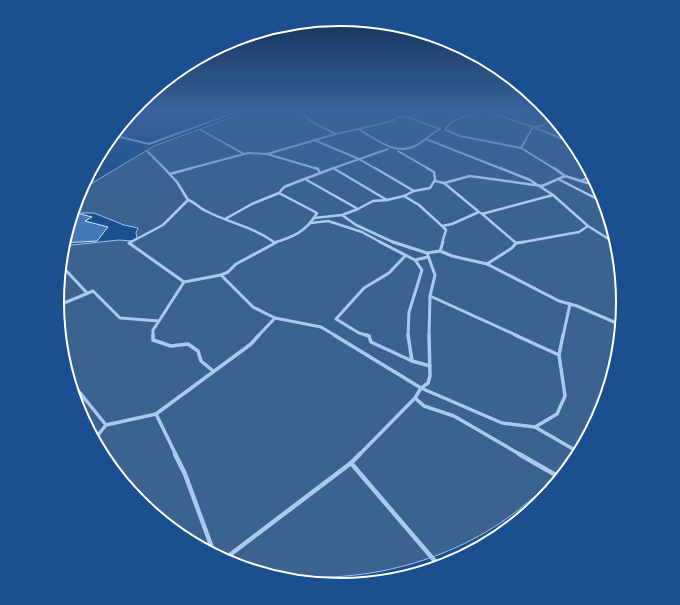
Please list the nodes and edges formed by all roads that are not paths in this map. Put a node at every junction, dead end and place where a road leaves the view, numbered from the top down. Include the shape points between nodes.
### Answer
1 (129, 139) edge
2 (161, 139) edge
3 (218, 139) edge
4 (378, 139) edge
5 (476, 139) edge
6 (526, 139) edge
7 (314, 140) joint
8 (426, 140) joint
9 (521, 148) junction
10 (388, 149) junction
11 (148, 151) dead end
12 (397, 151) junction
13 (244, 154) junction
14 (267, 154) junction
15 (360, 159) junction
16 (333, 168) junction
17 (320, 173) junction
18 (170, 174) junction
19 (565, 176) junction
20 (305, 178) junction
21 (587, 178) edge
22 (558, 179) junction
23 (435, 181) junction
24 (581, 181) junction
25 (444, 183) junction
26 (589, 183) edge
27 (542, 186) junction
28 (414, 191) junction
29 (279, 193) junction
30 (553, 195) junction
31 (404, 196) junction
32 (595, 198) edge
33 (188, 200) junction
34 (387, 200) junction
35 (358, 209) junction
36 (481, 213) junction
37 (342, 215) junction
38 (314, 218) junction
39 (225, 219) junction
40 (311, 223) junction
41 (442, 226) junction
42 (588, 226) junction
43 (609, 239) edge
44 (274, 242) junction
45 (516, 243) junction
46 (440, 251) junction
47 (427, 253) junction
48 (405, 256) junction
49 (428, 257) junction
50 (415, 260) junction
51 (488, 264) junction
52 (66, 270) edge
53 (221, 275) junction
54 (184, 282) junction
55 (87, 293) junction
56 (430, 296) junction
57 (64, 303) edge
58 (570, 304) junction
59 (275, 318) junction
60 (159, 322) junction
61 (616, 323) edge
62 (559, 355) junction
63 (412, 361) junction
64 (430, 366) junction
65 (213, 372) junction
66 (421, 388) junction
67 (78, 390) edge
68 (415, 398) junction
69 (156, 414) junction
70 (106, 425) junction
71 (535, 427) junction
72 (98, 435) edge
73 (574, 449) edge
74 (351, 463) junction
75 (556, 475) edge
76 (213, 547) edge
77 (229, 555) edge
78 (435, 562) edge

1 - 2 lane via 148,144
3 - 13 lane
4 - 10 lane
5 - 9 lane
6 - 9 lane
7 - 14 lane
7 - 15 lane
8 - 12 lane
8 - 27 lane
9 - 19 lane
10 - 12 lane
10 - 15 lane
11 - 18 lane
12 - 23 lane via 434,172
13 - 14 lane
13 - 18 lane
14 - 17 lane via 318,169
15 - 16 lane
15 - 28 lane
16 - 17 lane
16 - 34 lane
17 - 20 lane
18 - 33 lane
19 - 22 lane
19 - 24 lane
20 - 29 lane via 284,187
20 - 35 lane
21 - 24 lane
22 - 27 lane
22 - 32 lane
23 - 25 lane
23 - 28 lane via 430,188
24 - 26 lane
25 - 27 lane via 470,176
25 - 36 lane
27 - 30 lane
28 - 31 lane
29 - 38 lane via 317,213
29 - 39 lane
30 - 36 lane
30 - 42 lane
31 - 34 lane
31 - 41 lane
33 - 39 lane via 205,211
33 - 54 lane via 164,224 142,233 129,243
34 - 35 lane via 373,201
35 - 37 lane
36 - 41 lane
36 - 45 lane
37 - 38 lane
37 - 47 lane via 356,225 396,243
38 - 40 lane
39 - 44 lane via 262,233
40 - 44 lane via 284,241
40 - 48 lane via 328,221 362,232
41 - 46 lane via 446,230
42 - 43 lane via 599,230
42 - 45 lane via 579,232
44 - 53 lane
45 - 51 lane
46 - 47 lane
46 - 51 lane
47 - 49 lane
48 - 50 lane
48 - 63 lane via 389,273 364,288 336,319 369,336 371,342
49 - 50 lane
49 - 56 lane via 435,275
50 - 63 lane via 422,270 409,312 408,342
51 - 58 lane via 559,301
52 - 55 lane
53 - 54 lane
53 - 59 lane via 253,307
54 - 60 lane
55 - 57 lane
55 - 60 lane via 93,290 120,318
56 - 62 lane
56 - 64 lane
58 - 61 lane
58 - 62 lane
59 - 65 lane via 251,344
59 - 66 lane via 321,326
60 - 65 lane via 153,330 153,340 171,346 188,344 198,350 201,361
62 - 71 lane via 565,396 557,414
63 - 64 lane
64 - 66 lane via 428,384
65 - 69 lane
66 - 68 lane
66 - 71 lane via 502,424
67 - 70 lane
68 - 74 lane
68 - 75 lane via 424,406 454,416
69 - 70 lane
69 - 76 lane via 185,474
70 - 72 lane
71 - 73 lane
74 - 77 lane
74 - 78 lane

